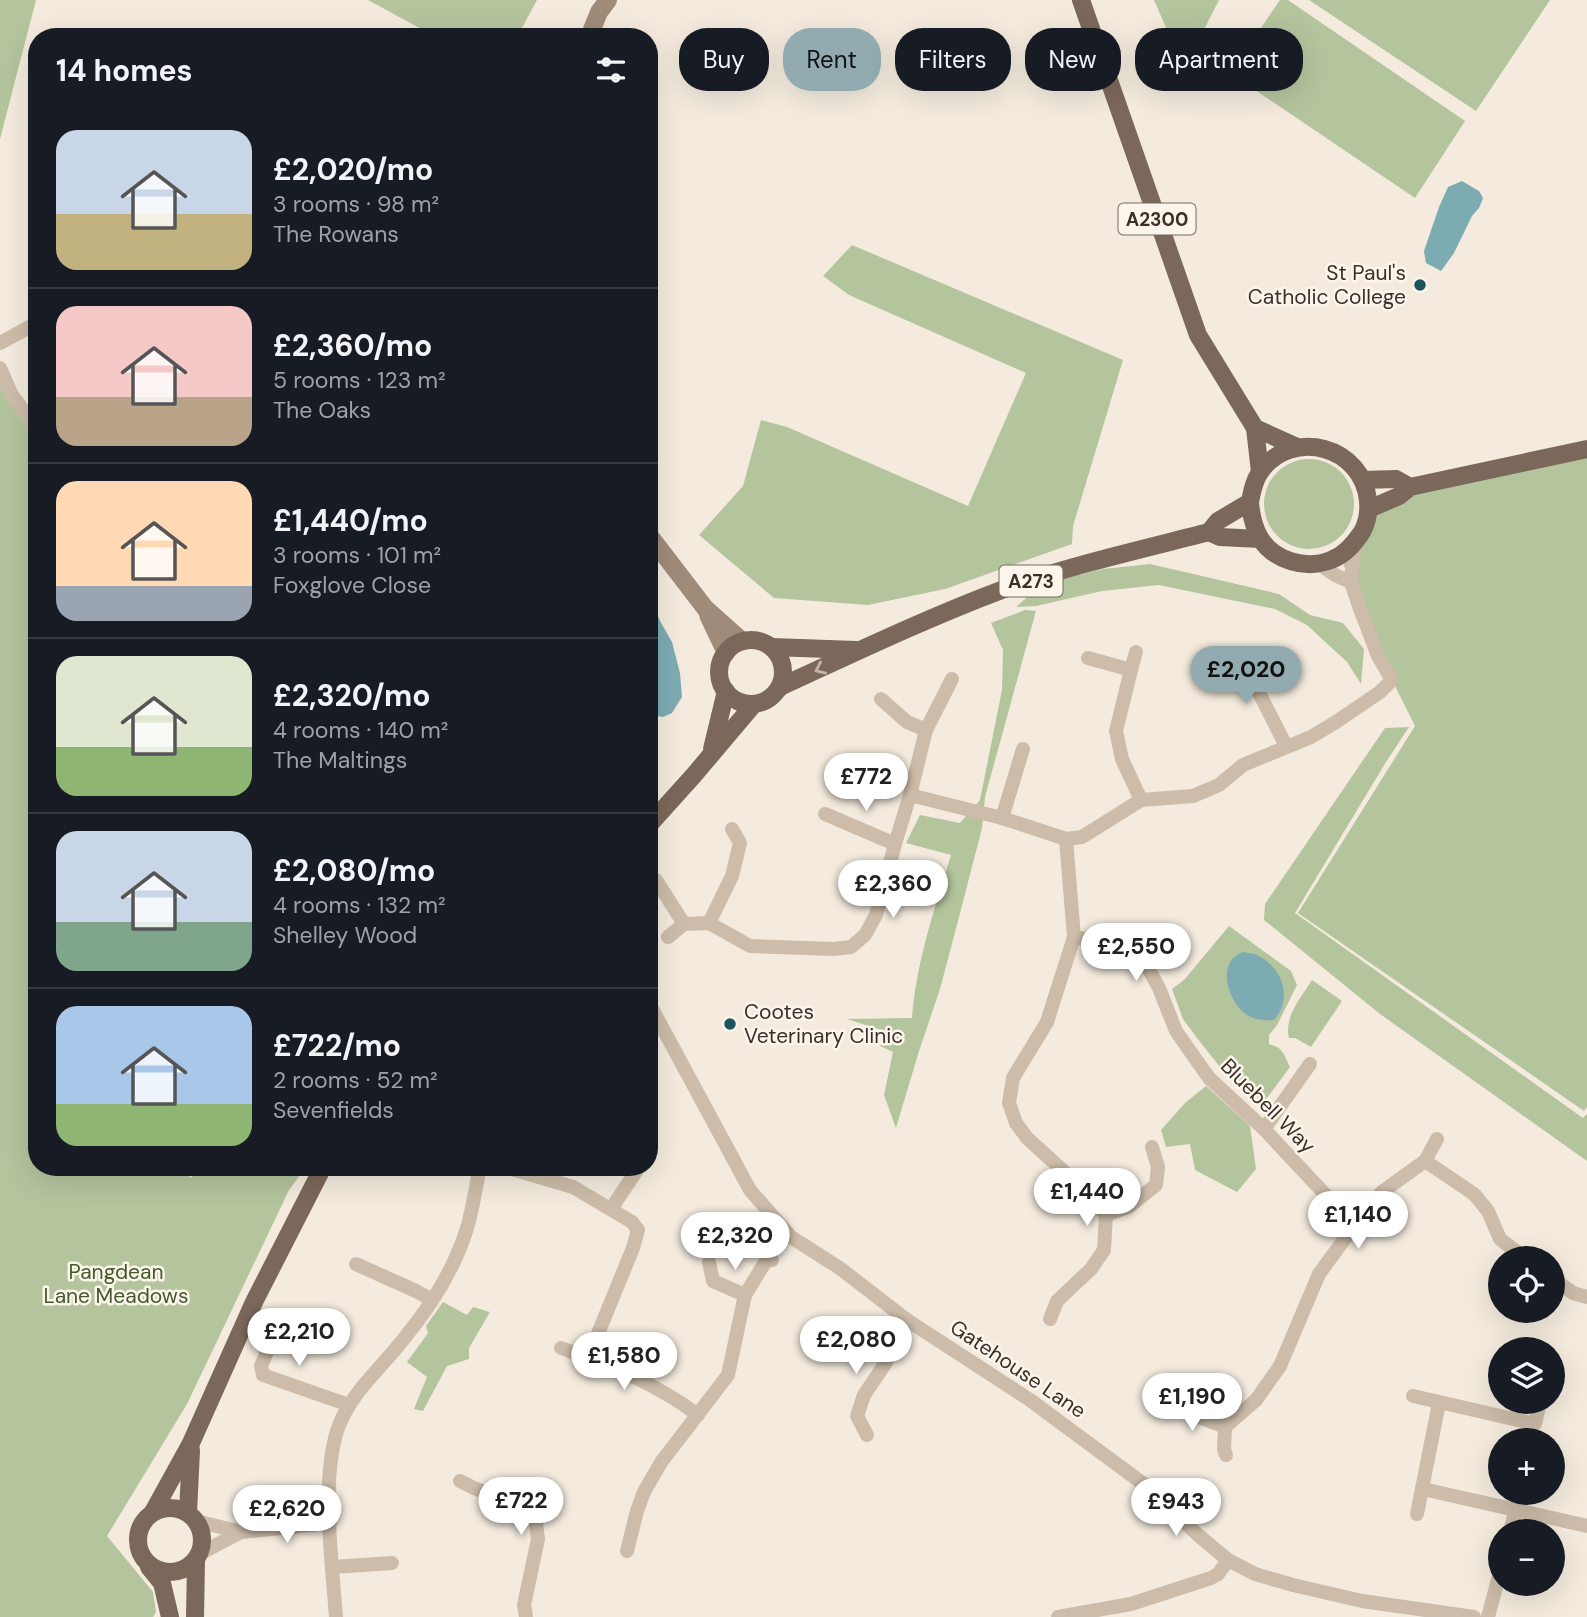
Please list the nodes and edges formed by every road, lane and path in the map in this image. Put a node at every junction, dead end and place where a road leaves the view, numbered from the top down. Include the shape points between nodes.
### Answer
1 (608, 0) edge
2 (1081, 0) edge
3 (593, 28) edge
4 (28, 328) edge
5 (0, 342) edge
6 (0, 368) edge
7 (28, 417) edge
8 (1255, 428) junction
9 (1297, 447) junction
10 (1587, 449) edge
11 (1260, 472) junction
12 (1363, 480) junction
13 (1410, 487) junction
14 (1250, 502) junction
15 (1368, 509) junction
16 (1209, 531) junction
17 (1260, 539) junction
18 (1355, 543) junction
19 (658, 547) edge
20 (1320, 564) junction
21 (1351, 582) junction
22 (705, 608) junction
23 (742, 641) junction
24 (772, 648) junction
25 (859, 650) junction
26 (1136, 652) dead end
27 (726, 653) junction
28 (1220, 654) dead end
29 (1088, 658) dead end
30 (1131, 670) junction
31 (952, 679) dead end
32 (780, 687) junction
33 (726, 691) junction
34 (881, 699) dead end
35 (754, 704) junction
36 (926, 730) junction
37 (1286, 746) junction
38 (1023, 749) dead end
39 (710, 756) junction
40 (910, 795) junction
41 (1141, 800) junction
42 (825, 814) dead end
43 (658, 815) edge
44 (1002, 818) junction
45 (732, 829) dead end
46 (1066, 839) junction
47 (895, 844) junction
48 (658, 883) edge
49 (709, 923) junction
50 (684, 924) junction
51 (668, 937) dead end
52 (1074, 937) junction
53 (658, 1020) edge
54 (1310, 1064) dead end
55 (1264, 1129) junction
56 (1437, 1139) dead end
57 (1152, 1147) dead end
58 (1425, 1161) junction
59 (318, 1176) edge
60 (475, 1176) edge
61 (536, 1176) edge
62 (633, 1176) edge
63 (611, 1209) junction
64 (1106, 1215) junction
65 (1357, 1222) junction
66 (1509, 1246) edge
67 (772, 1260) dead end
68 (709, 1262) dead end
69 (356, 1264) dead end
70 (1565, 1287) edge
71 (745, 1295) junction
72 (1587, 1297) edge
73 (432, 1300) junction
74 (281, 1318) dead end
75 (1050, 1319) dead end
76 (907, 1320) junction
77 (561, 1349) dead end
78 (588, 1357) junction
79 (1413, 1396) dead end
80 (1439, 1403) junction
81 (1165, 1404) dead end
82 (349, 1405) junction
83 (1488, 1414) edge
84 (1489, 1414) edge
85 (1537, 1414) edge
86 (698, 1415) junction
87 (1225, 1427) junction
88 (867, 1435) dead end
89 (191, 1443) junction
90 (1226, 1455) dead end
91 (460, 1481) dead end
92 (1423, 1489) junction
93 (1516, 1510) junction
94 (153, 1512) junction
95 (1417, 1514) dead end
96 (192, 1517) junction
97 (1513, 1519) edge
98 (330, 1523) junction
99 (1587, 1526) edge
100 (241, 1532) junction
101 (627, 1551) dead end
102 (198, 1557) junction
103 (1228, 1560) junction
104 (392, 1563) dead end
105 (147, 1564) junction
106 (333, 1567) junction
107 (1494, 1596) edge
108 (170, 1617) edge
109 (195, 1617) edge
110 (336, 1617) edge
111 (526, 1617) edge
112 (1063, 1617) edge
113 (1475, 1617) edge
114 (1488, 1617) edge

1 - 3 street
2 - 8 main road, A2300 via 1198,335
4 - 5 street
6 - 7 street
8 - 9 main road
8 - 11 main road, A2300
9 - 11 main road via 1283,452
9 - 12 main road via 1339,454
10 - 13 main road
11 - 14 main road
12 - 13 main road via 1396,479
12 - 15 main road
13 - 15 main road
14 - 16 main road, A273
14 - 17 main road
15 - 18 main road
16 - 17 main road, A273 via 1220,537
16 - 25 main road, A273 via 1000,591
17 - 20 main road via 1286,560
18 - 20 main road
18 - 21 street
19 - 22 street
20 - 21 street
21 - 37 street via 1378,656 1392,680 1336,722
22 - 23 street
22 - 27 street
23 - 24 main road via 763,642
23 - 27 main road
24 - 25 main road, A273
24 - 32 main road via 783,666
25 -> 32 main road, A273
26 - 30 street
27 - 33 main road via 719,672
28 - 37 street via 1250,675
29 - 30 street
30 - 41 street via 1116,731 1122,759
31 - 36 street
32 - 35 main road via 764,702
33 - 35 main road via 743,703
33 - 39 main road
34 - 36 street via 907,722
35 - 39 main road
36 - 40 street
37 - 41 street via 1243,765 1219,785 1193,796
38 - 44 street
39 - 43 main road
40 - 44 street
40 - 47 street
41 - 46 street via 1082,837
42 - 47 street
44 - 46 street
45 - 49 street via 740,843 732,876
46 - 52 street
47 - 49 street via 876,915 865,935 851,947 750,946
48 - 50 street
49 - 50 street
50 - 51 street
52 - 55 street, Bluebell Way via 1126,946 1142,957 1176,1031 1209,1078
52 - 64 street via 1047,1022 1013,1078 1009,1103 1027,1138
53 - 76 street, Gatehouse Lane via 750,1190 791,1237
54 - 55 street
55 - 65 street, Bluebell Way via 1336,1206
56 - 58 street
57 - 64 street via 1158,1167 1156,1185 1128,1207
58 - 65 street via 1382,1192
58 - 66 street via 1474,1194 1488,1211 1500,1239
59 - 89 main road via 254,1301
60 - 73 street via 462,1242
61 - 63 street via 573,1187
62 - 63 street
63 - 78 street via 638,1230
64 - 75 street via 1104,1250 1057,1301
65 - 87 street via 1319,1274 1280,1366 1256,1400
67 - 71 street via 766,1261
68 - 71 street via 713,1281
69 - 73 street
70 - 72 street
71 - 86 street via 728,1375
73 - 82 street
74 - 82 street via 261,1366 263,1375
76 - 88 street via 886,1364 864,1395 857,1416
76 - 103 street, Gatehouse Lane via 1030,1400 1149,1488
77 - 78 street
78 - 86 street via 661,1390
79 - 80 street
80 - 83 street
80 - 92 street
81 - 87 street
82 - 98 street via 333,1448
84 - 85 street via 1535,1424
86 - 101 street via 648,1485
87 - 90 street
89 - 94 main road
89 - 96 main road
91 - 111 street via 532,1513 538,1539 524,1605
92 - 93 street
92 - 95 street
93 - 97 street
93 - 99 street
94 - 96 main road via 170,1508
94 - 105 main road via 137,1536
96 - 100 street
96 - 102 main road via 202,1537
98 - 100 street
98 - 106 street
100 - 102 street
102 - 105 main road via 174,1573
102 - 109 main road
103 - 112 street via 1211,1578 1131,1604
103 - 113 street, Gatehouse Lane via 1255,1574 1350,1598
104 - 106 street
105 - 108 main road via 162,1583
106 - 110 street
107 - 114 street

